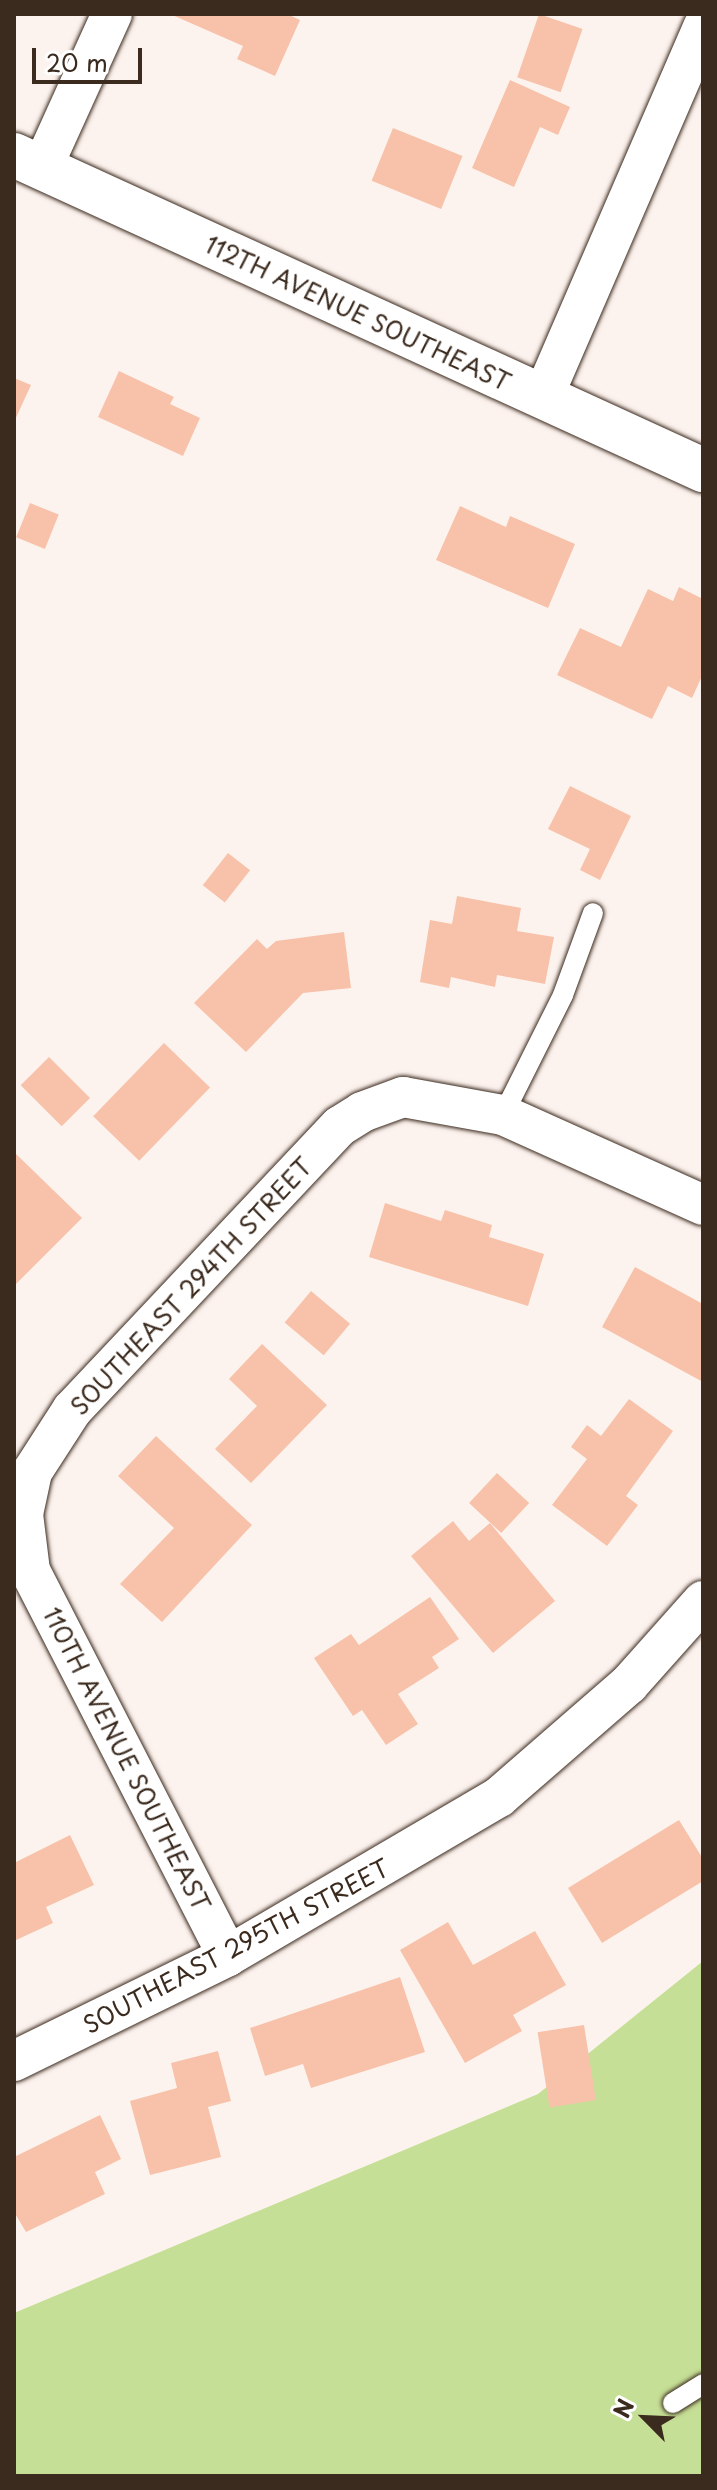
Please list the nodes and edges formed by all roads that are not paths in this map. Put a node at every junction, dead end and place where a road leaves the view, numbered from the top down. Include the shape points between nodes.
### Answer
1 (112, 14) edge
2 (703, 27) edge
3 (28, 161) edge
4 (543, 397) junction
5 (703, 470) edge
6 (593, 913) dead end
7 (503, 1115) junction
8 (703, 1205) edge
9 (23, 1514) joint
10 (703, 1601) edge
11 (228, 1956) junction
12 (14, 2061) edge
13 (703, 2384) edge
14 (673, 2403) dead end

1 - 3 street
2 - 4 street
3 - 4 street, 112TH AVENUE SOUTHEAST
4 - 5 street, 112TH AVENUE SOUTHEAST
6 - 7 lane via 563,995
7 - 8 street
7 - 9 street, SOUTHEAST 294TH STREET via 403,1097 340,1126 72,1410 32,1472
9 - 11 street, 110TH AVENUE SOUTHEAST via 30,1571
10 - 11 street, SOUTHEAST 295TH STREET via 629,1684 499,1797
11 - 12 street, SOUTHEAST 295TH STREET
13 - 14 lane

